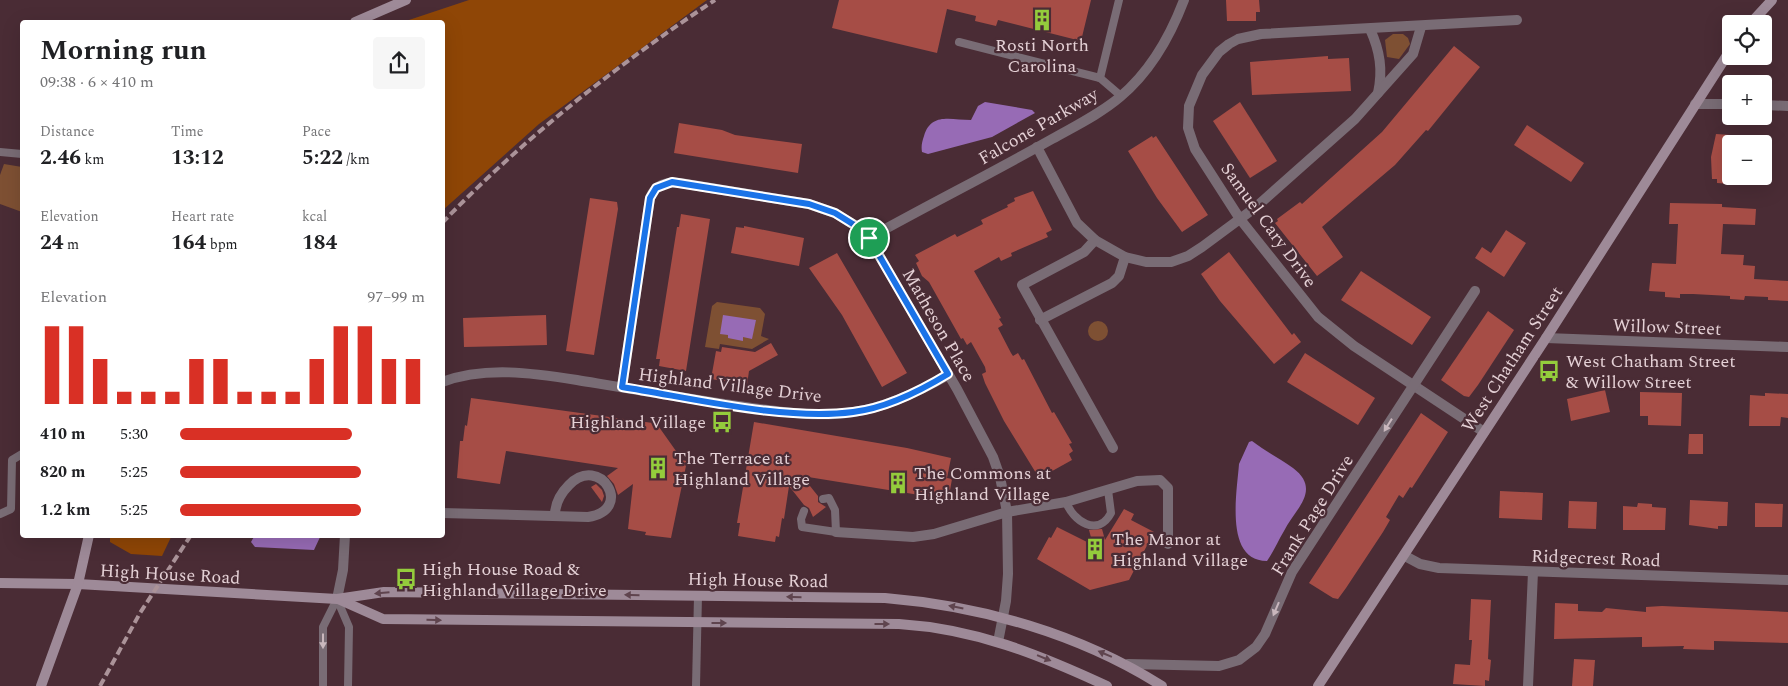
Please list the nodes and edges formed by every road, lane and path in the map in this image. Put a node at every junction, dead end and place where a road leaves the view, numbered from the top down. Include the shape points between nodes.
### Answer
1 (406, 0) edge
2 (1119, 0) edge
3 (1184, 0) edge
4 (1772, 0) edge
5 (1758, 15) edge
6 (360, 20) edge
7 (1517, 20) dead end
8 (1421, 27) junction
9 (1370, 29) junction
10 (960, 42) dead end
11 (1722, 63) edge
12 (1100, 78) junction
13 (1378, 94) junction
14 (1121, 96) junction
15 (1695, 104) junction
16 (1722, 104) edge
17 (1772, 105) edge
18 (1788, 106) edge
19 (1038, 147) junction
20 (0, 152) edge
21 (20, 154) edge
22 (1240, 219) junction
23 (869, 238) junction
24 (1095, 240) junction
25 (1125, 257) junction
26 (1475, 290) dead end
27 (1040, 320) junction
28 (1546, 338) junction
29 (1788, 347) edge
30 (948, 374) junction
31 (445, 381) edge
32 (1414, 384) junction
33 (622, 387) junction
34 (1484, 432) junction
35 (1113, 448) dead end
36 (20, 455) edge
37 (1108, 490) junction
38 (823, 499) dead end
39 (1066, 502) junction
40 (804, 511) dead end
41 (1007, 512) junction
42 (445, 513) edge
43 (0, 514) edge
44 (555, 515) junction
45 (836, 532) junction
46 (88, 538) edge
47 (345, 538) edge
48 (1168, 544) dead end
49 (1405, 556) junction
50 (1533, 572) junction
51 (1788, 580) edge
52 (0, 583) edge
53 (78, 584) junction
54 (698, 596) junction
55 (337, 599) junction
56 (1004, 618) junction
57 (697, 623) junction
58 (998, 642) junction
59 (1128, 664) junction
60 (41, 686) edge
61 (323, 686) edge
62 (348, 686) edge
63 (696, 686) edge
64 (1107, 686) edge
65 (1162, 686) edge
66 (1318, 686) edge
67 (1528, 686) edge

1 - 6 main road
2 - 12 lane
3 - 14 street, Falcone Parkway via 1164,46
4 - 5 main road
7 - 8 street, Samuel Cary Drive
8 - 9 street, Samuel Cary Drive
8 - 13 street via 1413,54
9 - 13 street via 1381,62
9 - 22 street, Samuel Cary Drive via 1248,36 1229,44 1210,64 1194,90 1188,128 1195,149
10 - 12 lane
11 - 15 main road, West Chatham Street
12 - 14 lane
13 - 22 street via 1349,124
14 - 19 street, Falcone Parkway
15 - 16 street
15 - 28 main road, West Chatham Street
17 - 18 street
19 - 23 street, Falcone Parkway
19 - 24 street via 1078,223
20 - 21 lane
22 - 25 street via 1188,256 1171,262 1146,262
22 - 32 street, Samuel Cary Drive via 1318,317 1352,344
23 - 30 street, Matheson Place
23 - 33 street, Matheson Place via 835,213 809,204 680,183 659,186 650,198
24 - 25 street
24 - 27 street via 1084,252 1022,285
25 - 27 street via 1119,276 1112,282
26 - 32 street, Frank Page Drive
27 - 35 street
28 - 29 street, Willow Street
28 - 34 main road, West Chatham Street
30 - 33 street, Highland Village Drive via 910,395 885,404 832,414 776,411
30 - 41 street, Matheson Place via 993,457
31 - 33 street, Highland Village Drive via 475,374 510,372
32 - 34 street, Samuel Cary Drive
32 -> 59 street, Frank Page Drive via 1292,572 1256,647 1239,660 1220,666
34 - 49 main road, West Chatham Street
36 - 43 lane via 12,460 11,509
37 - 39 street
37 - 39 lane via 1111,513 1106,520 1097,523 1081,522 1074,517
37 - 48 street via 1137,481 1164,482 1169,492
38 - 45 lane via 830,498 834,504
39 - 41 street
40 - 45 lane via 802,527
41 - 45 street via 913,537
41 - 56 street, Matheson Place via 1008,574
42 - 44 street
44 - 44 street via 588,517 602,513 612,504 610,491 602,479 594,475 580,476 563,491 555,507
46 - 53 main road
47 - 55 street
49 - 50 street, Ridgecrest Road via 1431,567
49 - 66 main road, West Chatham Street
50 - 51 street, Ridgecrest Road
50 - 67 street
52 - 53 main road, High House Road
53 - 55 main road, High House Road
53 - 60 main road
54 -> 55 main road, High House Road via 384,592
56 -> 54 main road, High House Road via 955,606 885,598
54 - 57 lane
55 -> 57 main road, High House Road via 383,619
55 -> 61 lane via 323,627
55 - 62 lane via 349,627
56 - 58 street, Matheson Place
59 -> 56 main road, High House Road
57 -> 58 main road, High House Road via 909,625 939,627
57 - 63 lane
58 -> 64 main road, High House Road
59 - 65 main road, High House Road

